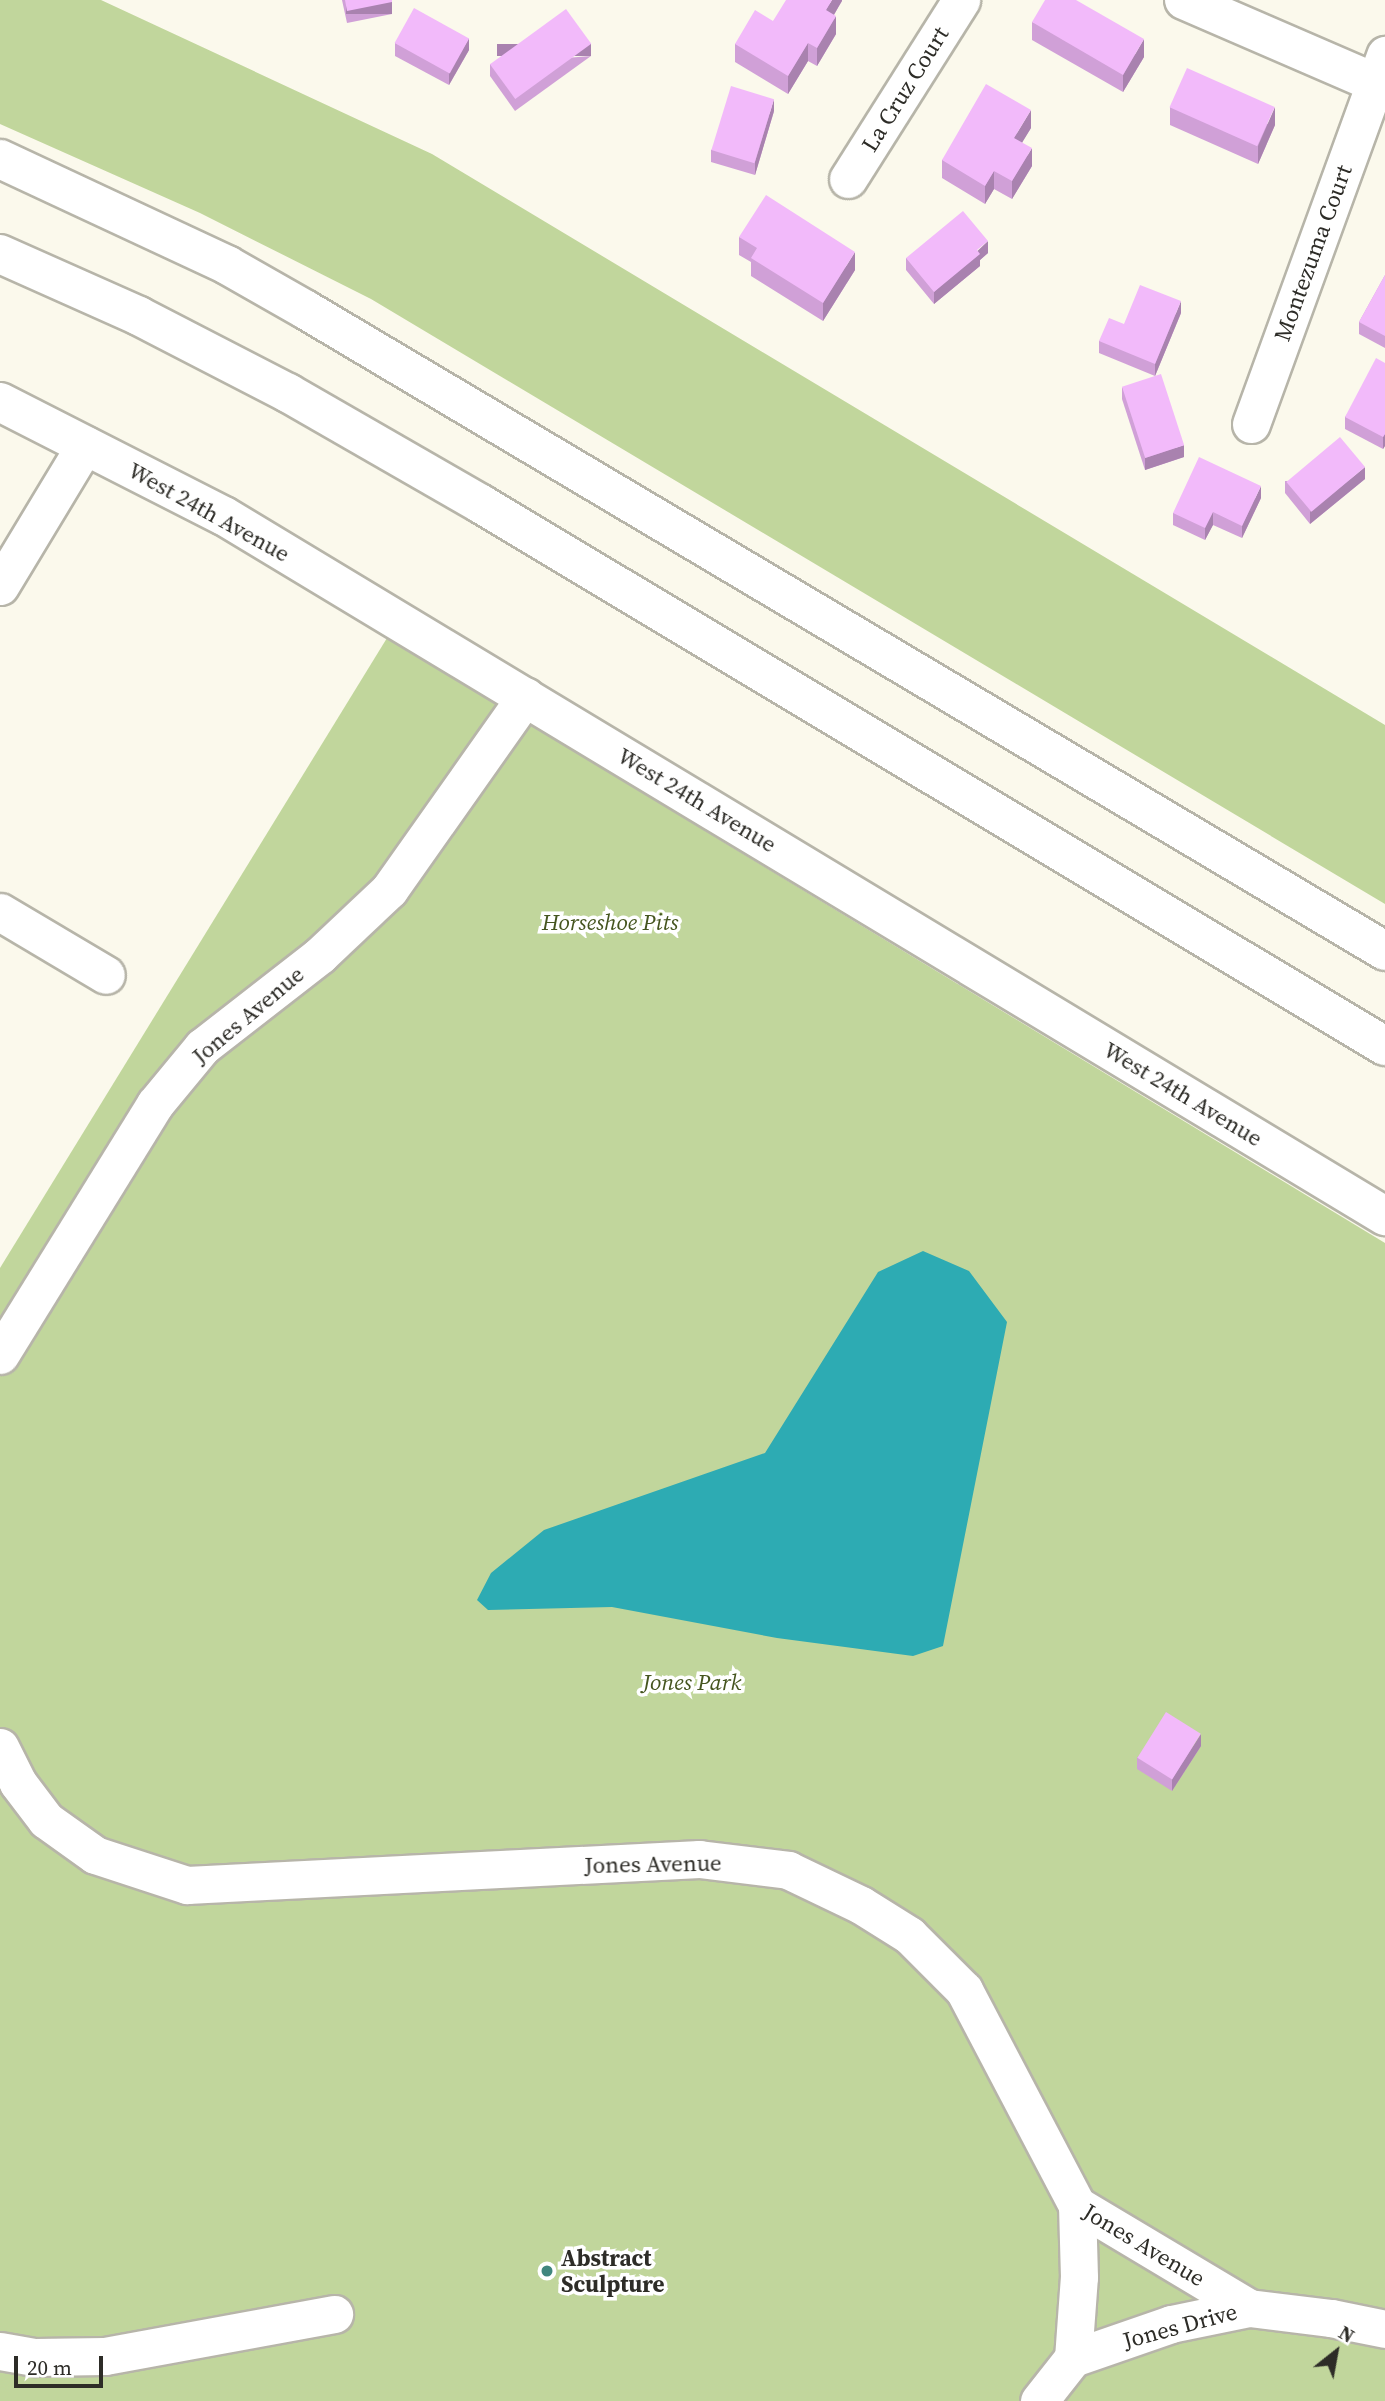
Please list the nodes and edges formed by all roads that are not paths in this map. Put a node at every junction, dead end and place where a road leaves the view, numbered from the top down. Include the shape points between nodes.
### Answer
1 (961, 0) edge
2 (1184, 0) edge
3 (1381, 75) edge
4 (0, 159) edge
5 (848, 179) dead end
6 (0, 254) edge
7 (0, 402) edge
8 (1251, 424) dead end
9 (85, 446) junction
10 (0, 586) edge
11 (526, 696) junction
12 (0, 912) edge
13 (1385, 951) edge
14 (106, 975) dead end
15 (1385, 1046) edge
16 (1385, 1216) edge
17 (0, 1355) edge
18 (0, 1747) edge
19 (1077, 2205) junction
20 (1249, 2308) junction
21 (334, 2314) dead end
22 (1385, 2329) edge
23 (0, 2351) edge
24 (1073, 2358) junction
25 (1038, 2401) edge

1 - 5 street, La Cruz Court
2 - 3 main road
3 - 8 street, Montezuma Court
4 - 13 main road via 227,265 306,310
6 - 15 main road via 139,316 288,393
7 - 9 main road, West 24th Avenue
9 - 10 street
9 - 11 main road, West 24th Avenue via 224,516
11 - 16 main road, West 24th Avenue
11 - 17 street, Jones Avenue via 389,890 320,956 202,1047 155,1104
12 - 14 street
18 - 19 street, Jones Avenue via 18,1783 46,1820 95,1855 187,1885 699,1859 788,1870 909,1934 964,1990
19 - 20 street, Jones Avenue
19 - 24 street via 1079,2277
20 - 22 street, Jones Drive
20 - 24 street, Jones Drive via 1171,2323
21 - 23 street via 105,2356 35,2357
24 - 25 street

